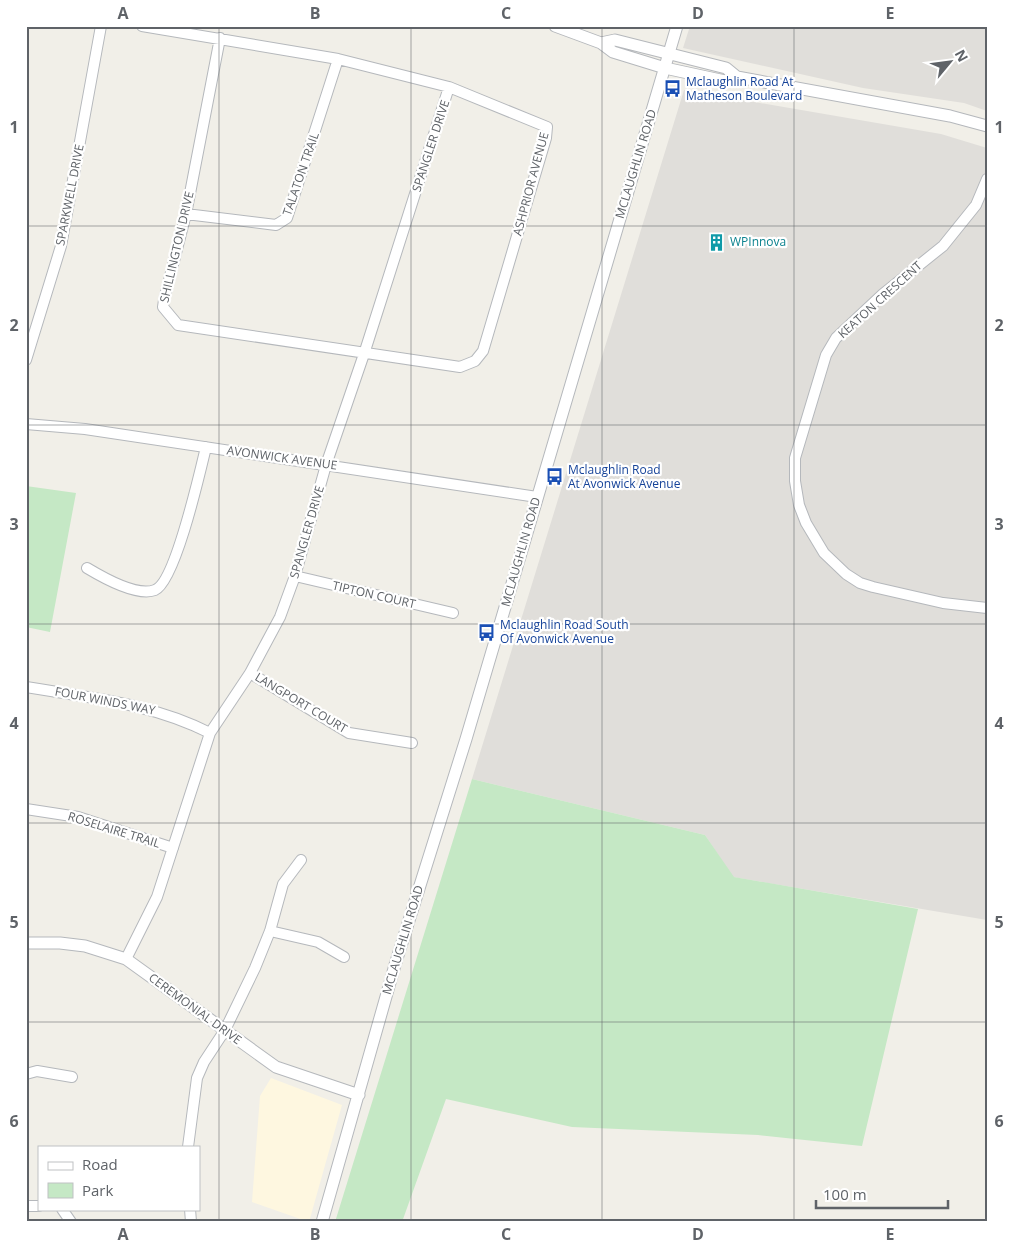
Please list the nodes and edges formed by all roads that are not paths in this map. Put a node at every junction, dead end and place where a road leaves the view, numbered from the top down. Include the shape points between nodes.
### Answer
1 (101, 26) edge
2 (142, 26) edge
3 (555, 26) edge
4 (677, 26) edge
5 (220, 38) junction
6 (601, 43) junction
7 (669, 54) junction
8 (338, 59) junction
9 (665, 68) junction
10 (737, 77) junction
11 (450, 87) junction
12 (987, 126) edge
13 (987, 179) edge
14 (186, 214) junction
15 (364, 354) junction
16 (26, 360) edge
17 (26, 424) edge
18 (206, 447) junction
19 (326, 465) junction
20 (537, 497) junction
21 (87, 568) dead end
22 (295, 576) junction
23 (987, 608) edge
24 (454, 613) dead end
25 (250, 673) junction
26 (26, 687) edge
27 (210, 734) junction
28 (412, 743) dead end
29 (26, 809) edge
30 (173, 848) junction
31 (301, 860) dead end
32 (270, 931) junction
33 (26, 943) edge
34 (344, 957) dead end
35 (126, 959) junction
36 (225, 1030) junction
37 (26, 1074) edge
38 (72, 1077) dead end
39 (359, 1095) junction
40 (188, 1146) edge
41 (63, 1210) edge
42 (71, 1222) edge
43 (322, 1222) edge

1 - 16 street, SPARKWELL DRIVE via 61,246
2 - 5 street, ASHPRIOR AVENUE
3 - 6 street
4 - 7 street, MCLAUGHLIN ROAD
5 - 8 street, ASHPRIOR AVENUE
5 - 14 street, SHILLINGTON DRIVE
6 - 7 street via 615,40
6 - 9 street via 613,52
7 - 9 street, MCLAUGHLIN ROAD
7 - 10 street via 726,68
8 - 11 street, ASHPRIOR AVENUE
8 - 14 street, TALATON TRAIL via 288,218 276,225
9 - 10 street via 725,81
9 - 20 street, MCLAUGHLIN ROAD
10 - 12 street via 950,116
11 - 15 street, SPANGLER DRIVE
11 - 15 street, ASHPRIOR AVENUE via 547,127 483,351 475,361 460,367
13 - 23 street, KEATON CRESCENT via 976,204 943,246 883,294 836,338 826,355 794,458 799,505 806,523 824,553 846,574 873,587 943,603
14 - 15 street, SHILLINGTON DRIVE via 163,307 174,322
15 - 19 street, SPANGLER DRIVE
17 - 18 street, AVONWICK AVENUE via 85,429
18 - 19 street, AVONWICK AVENUE
18 - 21 street via 177,552 157,590 115,585
19 - 20 street, AVONWICK AVENUE
19 - 22 street, SPANGLER DRIVE
20 - 39 street, MCLAUGHLIN ROAD via 395,965
22 - 24 street, TIPTON COURT
22 - 25 street, SPANGLER DRIVE via 280,617
25 - 27 street, SPANGLER DRIVE
25 - 28 street, LANGPORT COURT via 349,733
26 - 27 street, FOUR WINDS WAY via 149,708 182,719
27 - 30 street, SPANGLER DRIVE
29 - 30 street, ROSELAIRE TRAIL via 78,817
30 - 35 street, SPANGLER DRIVE via 157,897
31 - 32 street via 283,884
32 - 34 street via 318,942
32 - 36 street
33 - 35 street, CEREMONIAL DRIVE via 85,946
35 - 36 street, CEREMONIAL DRIVE
36 - 39 street, CEREMONIAL DRIVE via 276,1067
36 - 40 street via 197,1078
37 - 38 street via 37,1071
39 - 43 street, MCLAUGHLIN ROAD
41 - 42 street

